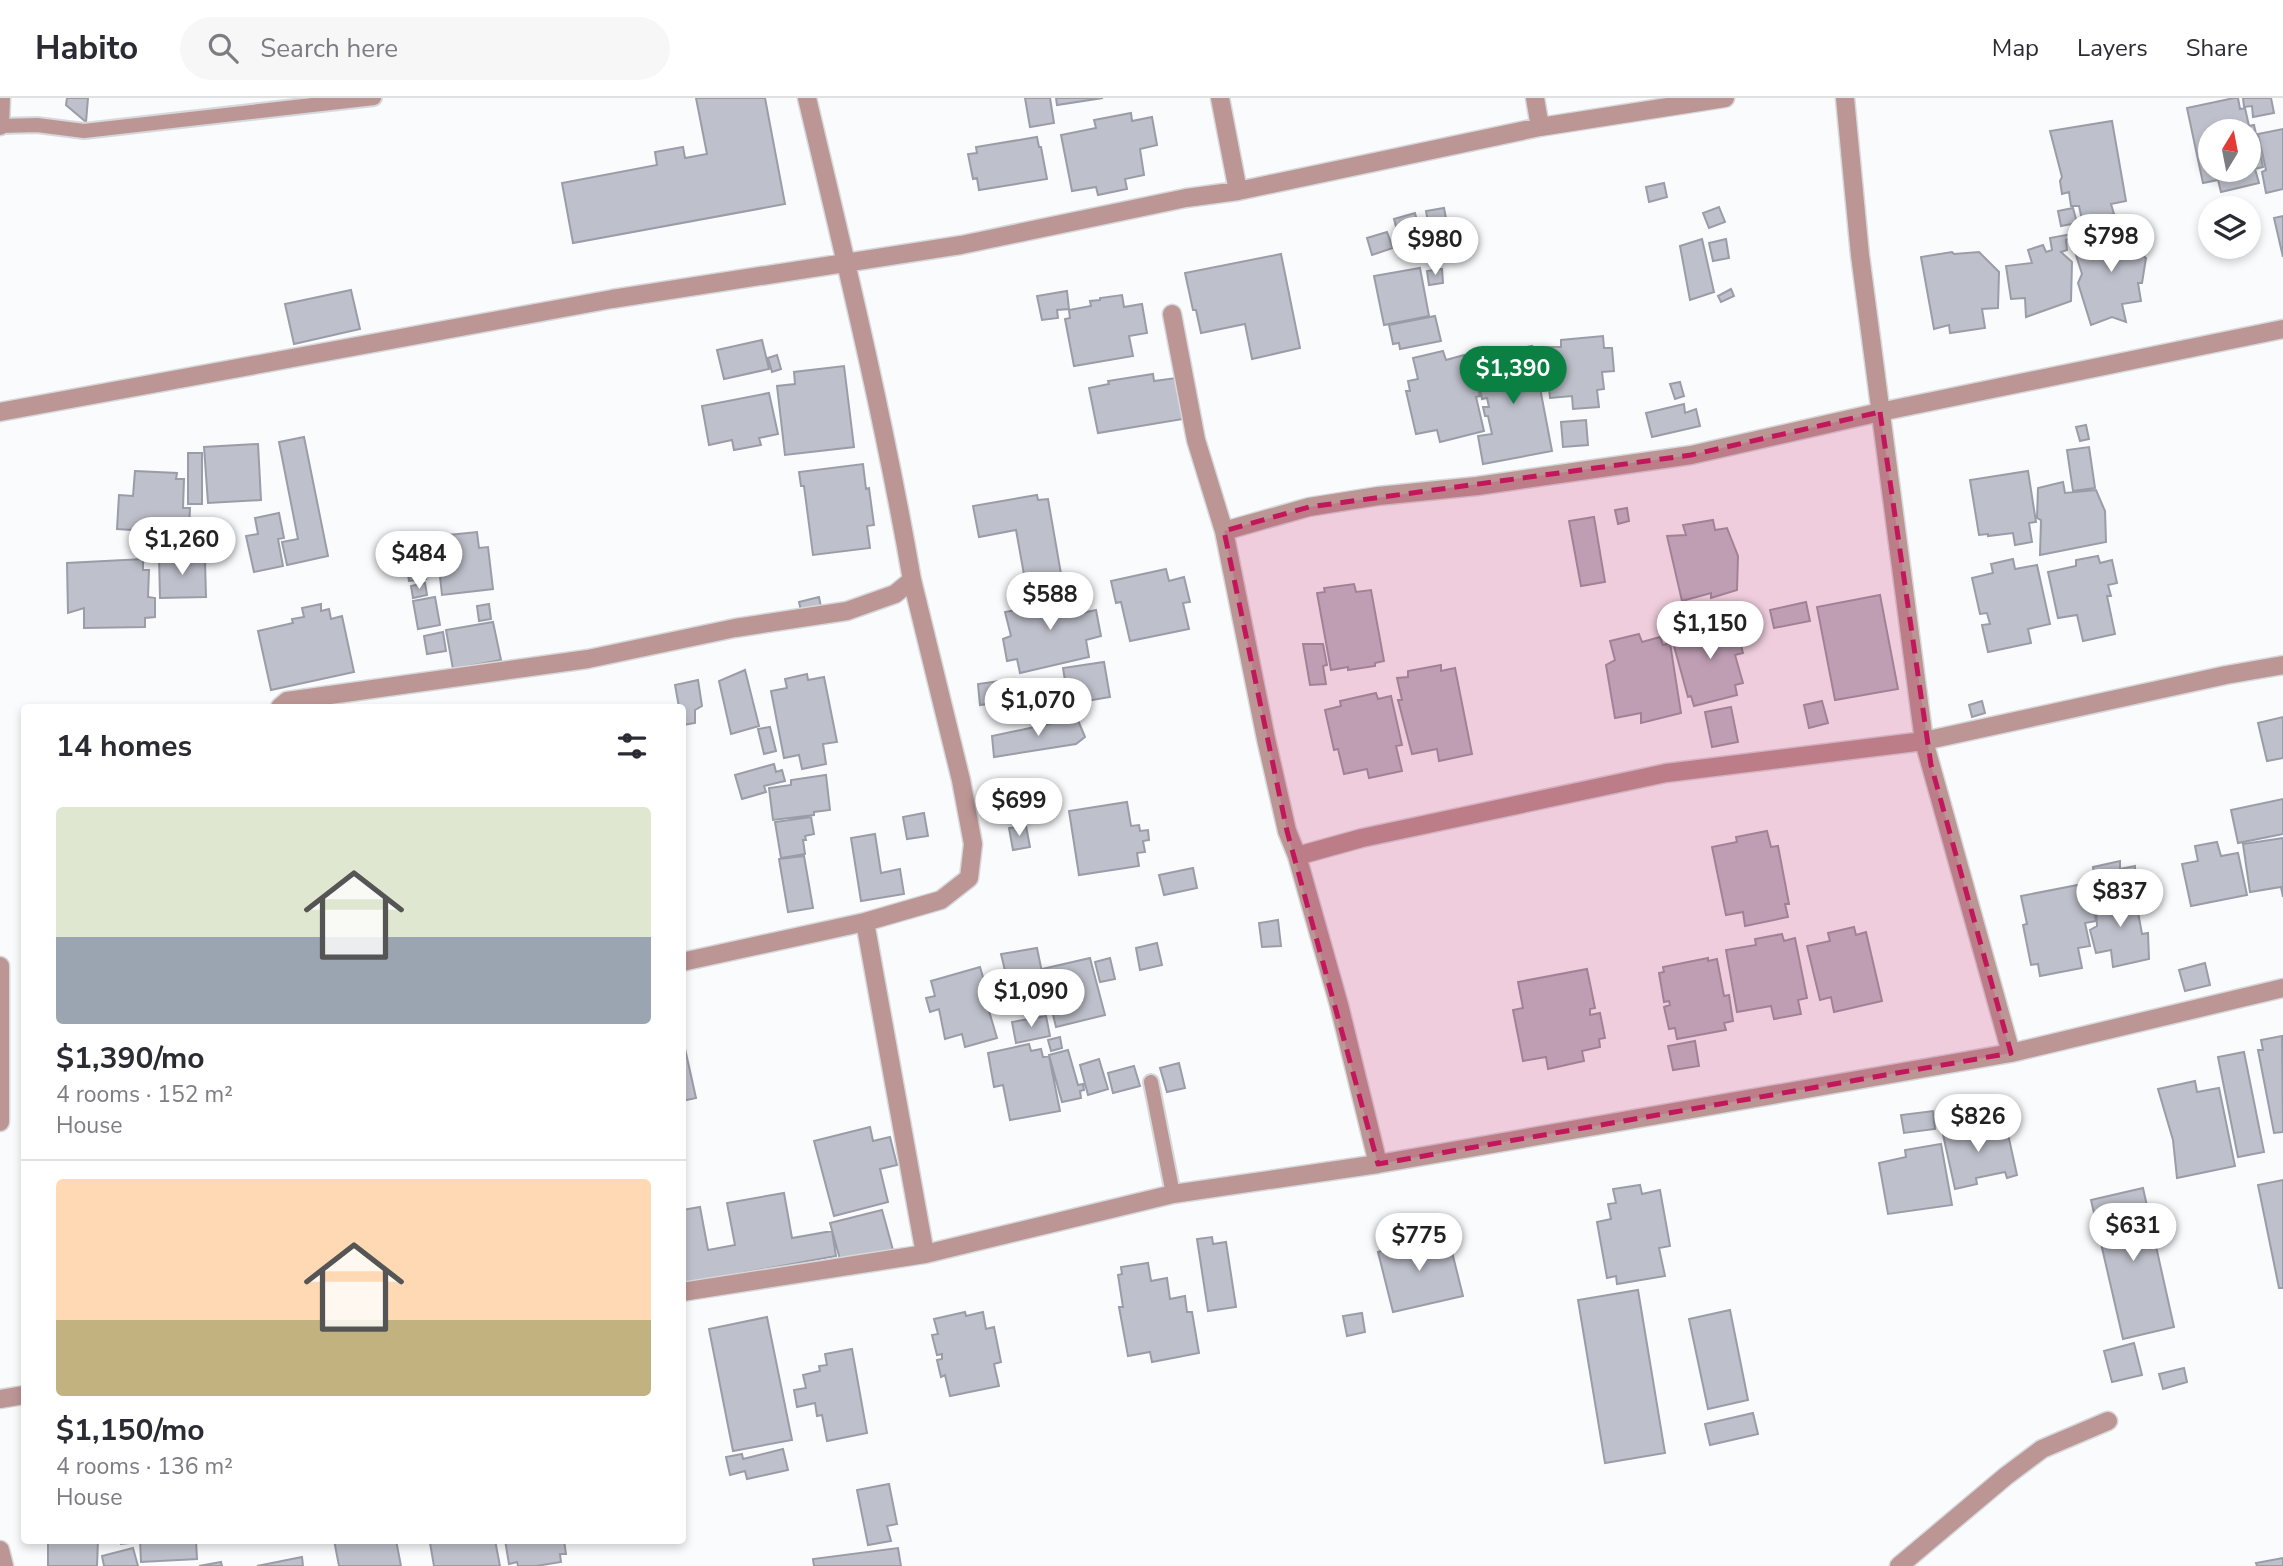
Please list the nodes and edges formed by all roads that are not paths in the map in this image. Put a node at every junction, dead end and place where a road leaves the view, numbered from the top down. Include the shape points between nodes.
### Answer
1 (1, 98) edge
2 (374, 98) edge
3 (807, 98) edge
4 (1220, 98) edge
5 (1535, 98) edge
6 (1725, 98) edge
7 (1845, 98) edge
8 (0, 126) edge
9 (1540, 127) junction
10 (1238, 191) junction
11 (846, 262) junction
12 (1172, 314) dead end
13 (2283, 329) edge
14 (0, 412) edge
15 (1880, 412) junction
16 (1224, 531) junction
17 (912, 580) junction
18 (2283, 665) edge
19 (284, 704) edge
20 (1924, 741) junction
21 (1297, 856) junction
22 (865, 922) junction
23 (686, 961) edge
24 (0, 966) edge
25 (2283, 988) edge
26 (2011, 1053) junction
27 (1151, 1082) dead end
28 (0, 1122) edge
29 (1378, 1164) junction
30 (1173, 1194) junction
31 (925, 1254) junction
32 (686, 1291) edge
33 (21, 1396) edge
34 (0, 1399) edge
35 (2108, 1421) dead end
36 (0, 1550) edge
37 (4, 1566) edge
38 (1899, 1566) edge

1 - 8 street
2 - 8 lane via 84,131
3 - 11 street
4 - 10 street
5 - 9 street
6 - 9 street
7 - 15 street
9 - 10 street
10 - 11 street via 961,245
11 - 14 street via 612,299
11 - 17 street
12 - 16 street via 1196,439
13 - 15 street
15 - 16 street via 1691,455 1309,507
15 - 20 street
16 - 21 street via 1272,765
17 - 19 street via 895,594 847,611 735,628 588,659
17 - 22 street via 961,780 973,844 969,878 942,900
18 - 20 street
20 - 21 street via 1666,773
20 - 26 street
21 - 29 street
22 - 23 street
22 - 31 street
24 - 28 street
25 - 26 street
26 - 29 street
27 - 30 lane
29 - 30 street
30 - 31 street
31 - 32 street
33 - 34 street
35 - 38 street via 2042,1450
36 - 37 street

